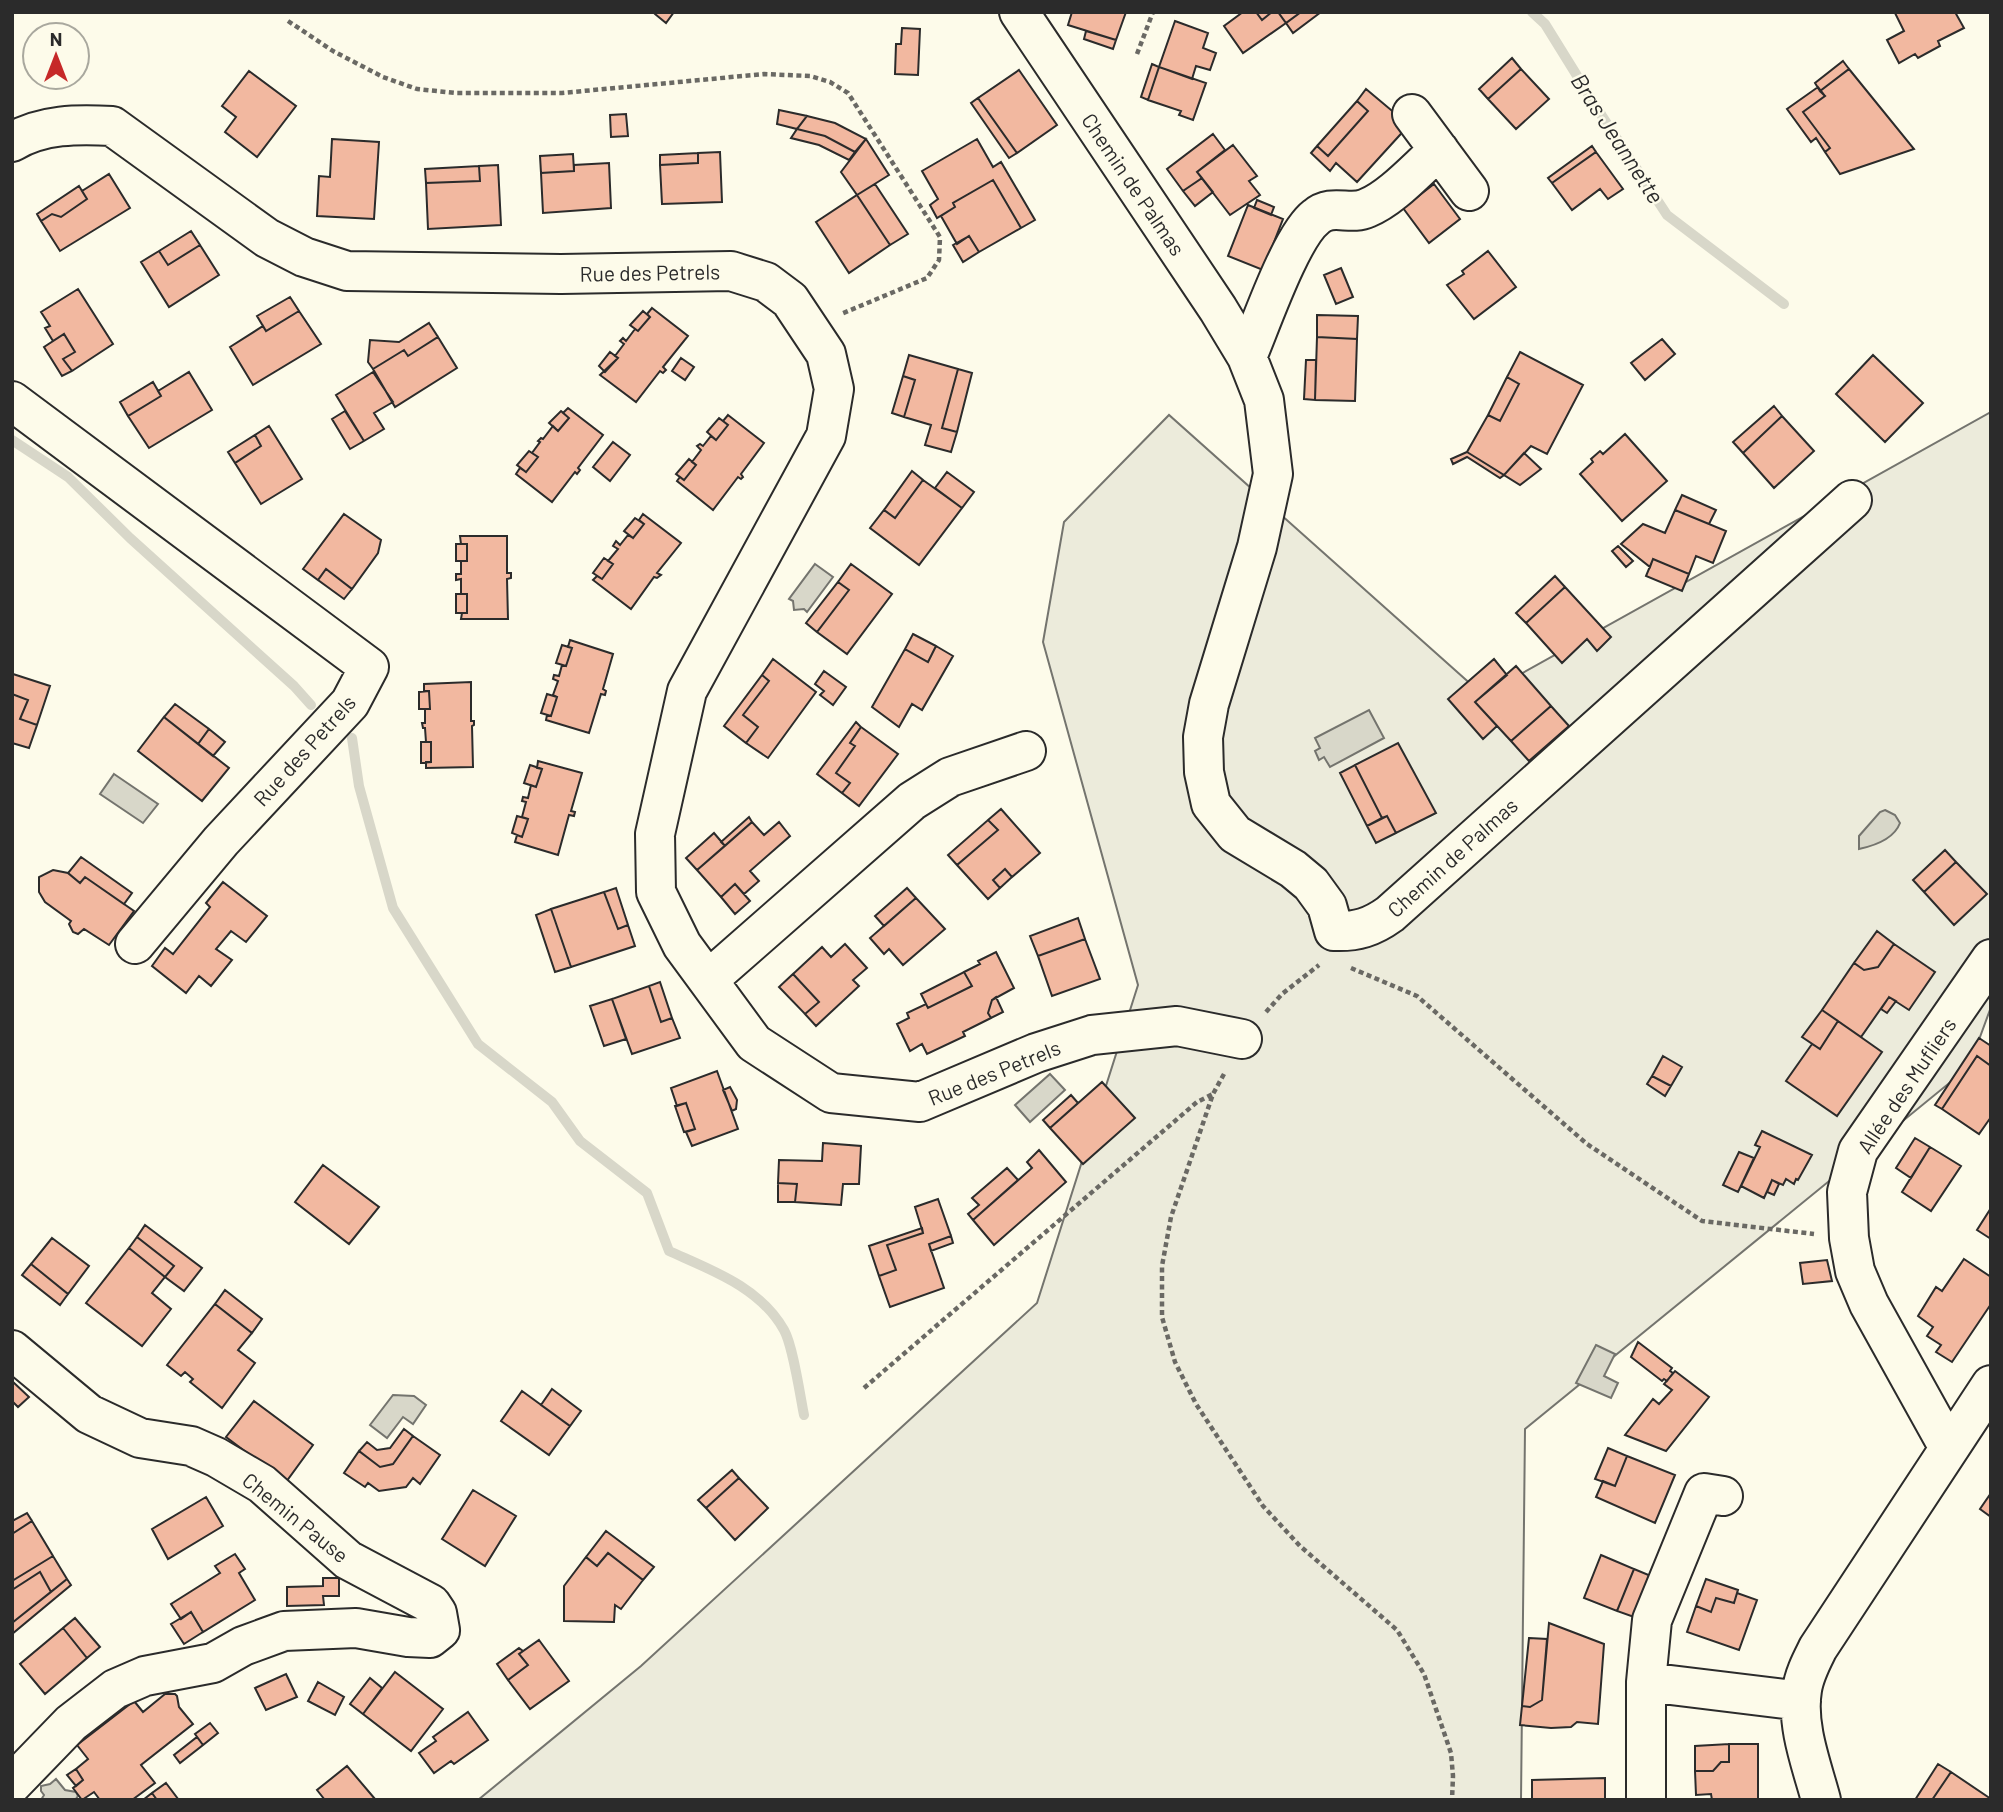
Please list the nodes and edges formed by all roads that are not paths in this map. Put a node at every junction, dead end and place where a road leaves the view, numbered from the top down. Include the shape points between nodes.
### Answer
1 (1019, 12) edge
2 (1412, 114) dead end
3 (12, 142) edge
4 (1439, 150) junction
5 (1469, 191) dead end
6 (1247, 357) junction
7 (12, 401) edge
8 (1852, 500) dead end
9 (1026, 751) dead end
10 (135, 944) dead end
11 (1991, 960) edge
12 (708, 980) junction
13 (1242, 1038) road end
14 (12, 1350) edge
15 (1991, 1385) edge
16 (1949, 1448) junction
17 (1723, 1496) dead end
18 (1646, 1682) junction
19 (1801, 1701) junction
20 (12, 1784) edge
21 (1646, 1800) edge
22 (1821, 1800) edge

1 - 6 street, Chemin de Palmas
2 - 4 street
3 - 12 street, Rue des Petrels via 53,127 112,126 267,238 347,271 731,271 766,282 790,300 827,355 834,389 826,436 687,691 655,834 656,892 682,945
4 - 5 street
4 - 6 street via 1367,209 1334,209 1315,217 1296,242
6 - 8 street, Chemin de Palmas via 1264,401 1273,474 1257,547 1209,704 1203,737 1204,772 1211,804 1236,835 1311,884 1327,906 1331,944 1390,914
7 - 10 street, Rue des Petrels via 369,667 350,703 221,841
9 - 12 street via 950,777 912,802
11 - 16 street, Allée des Mufliers via 1858,1151 1847,1192 1855,1271
12 - 13 street, Rue des Petrels via 754,1043 831,1093 920,1102 1036,1053 1092,1035 1177,1026
14 - 20 street, Chemin Pause via 101,1420 140,1438 191,1446 262,1484 348,1560 431,1604 438,1613 440,1630 430,1638 356,1628 284,1631 213,1663 145,1676 115,1689 71,1723
15 - 16 street
16 - 19 street via 1818,1648
17 - 18 street via 1704,1493 1652,1620
18 - 19 street
18 - 21 street
19 - 22 street via 1804,1736

